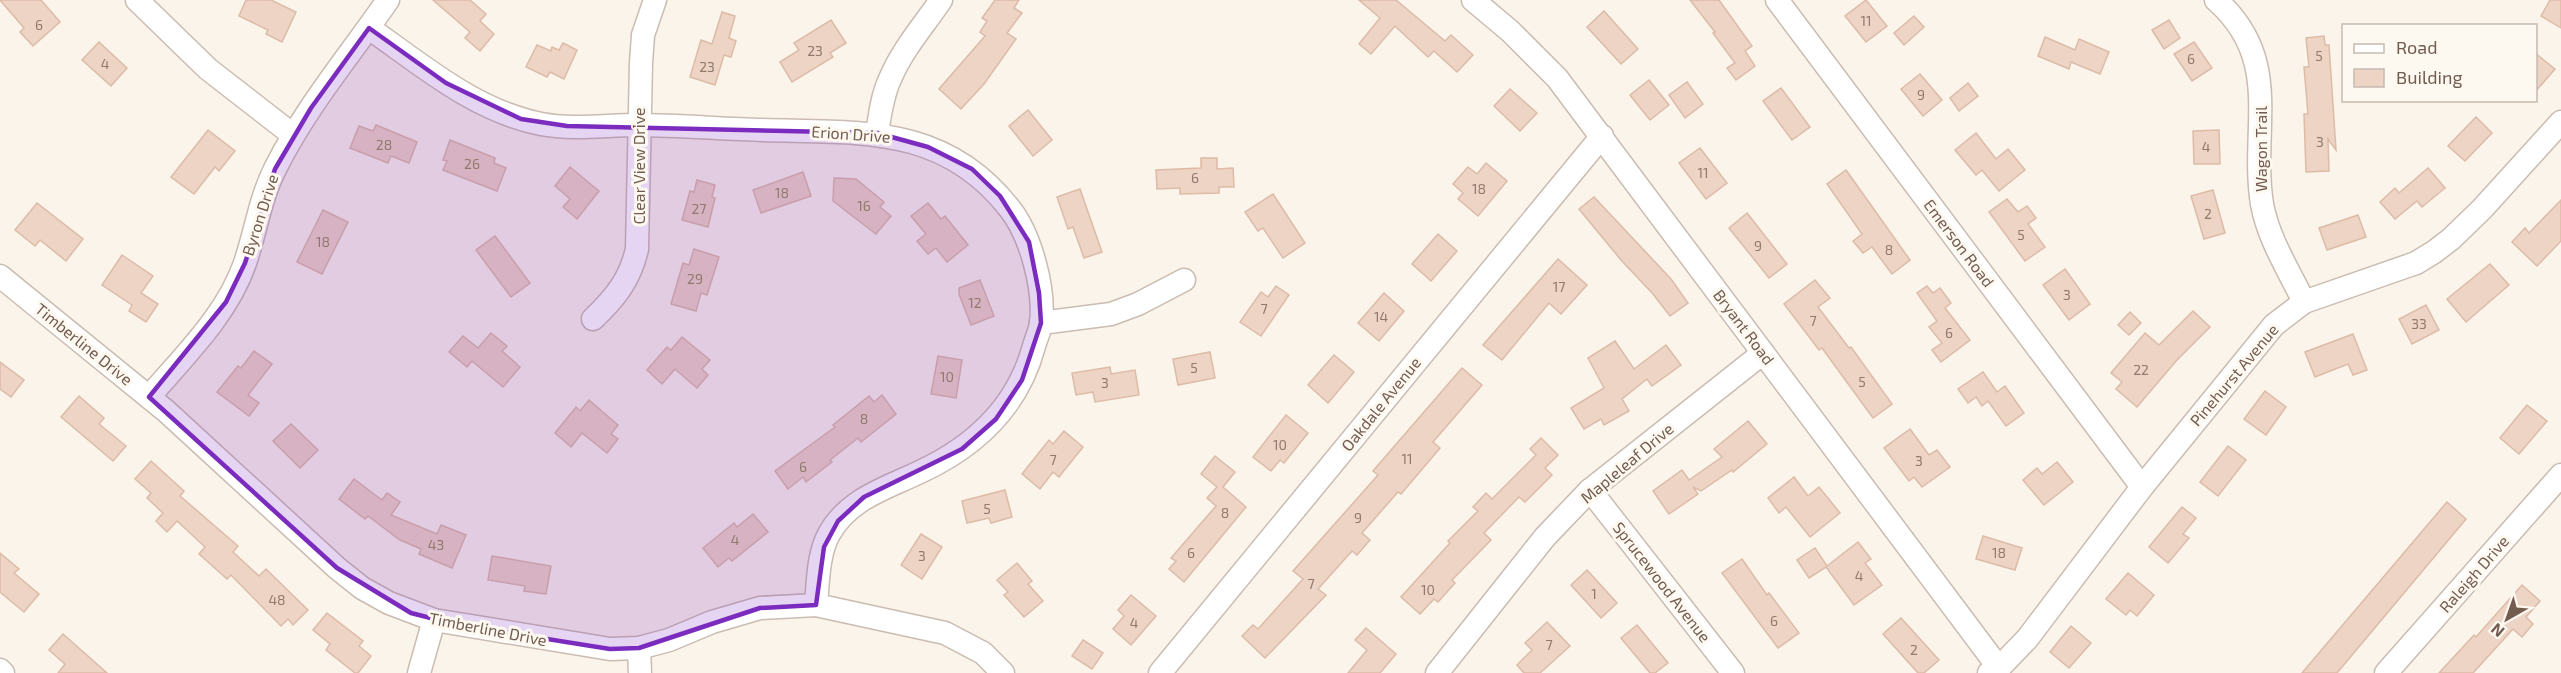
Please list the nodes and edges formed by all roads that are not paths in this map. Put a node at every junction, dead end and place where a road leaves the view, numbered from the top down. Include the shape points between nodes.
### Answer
1 (137, 0) edge
2 (388, 0) edge
3 (655, 0) edge
4 (941, 0) edge
5 (1473, 0) edge
6 (1777, 0) edge
7 (2216, 0) edge
8 (369, 27) junction
9 (2561, 122) edge
10 (638, 125) junction
11 (877, 133) junction
12 (293, 135) junction
13 (1602, 136) junction
14 (0, 276) edge
15 (1184, 280) dead end
16 (2304, 302) junction
17 (593, 319) dead end
18 (1041, 322) junction
19 (1763, 353) junction
20 (149, 397) junction
21 (2561, 475) edge
22 (2142, 487) junction
23 (1590, 490) junction
24 (816, 604) junction
25 (434, 620) junction
26 (639, 648) junction
27 (0, 670) edge
28 (1994, 671) edge
29 (3, 673) edge
30 (419, 673) edge
31 (640, 673) edge
32 (1003, 673) edge
33 (1160, 673) edge
34 (1437, 673) edge
35 (1733, 673) edge
36 (2386, 673) edge

1 - 12 street via 208,69
2 - 8 street, Byron Drive
3 - 10 street, Clear View Drive via 643,35
4 - 11 street via 890,78
5 - 13 street, Bryant Road via 1557,78
6 - 22 street, Emerson Road
7 - 16 street, Wagon Trail via 2241,28 2258,69 2262,205 2269,229
8 - 10 street, Erion Drive via 446,83 521,119 543,125
8 - 12 street, Byron Drive
9 - 16 street, Pinehurst Avenue via 2482,209 2434,252 2416,263
10 - 11 street, Erion Drive
10 - 17 street, Clear View Drive via 637,249 633,267 623,288
11 - 18 street, Erion Drive via 928,147 972,169 1000,196 1029,242
12 - 20 street, Byron Drive via 265,191 236,284 202,334
13 - 19 street, Bryant Road
13 - 33 street, Oakdale Avenue
14 - 20 street, Timberline Drive
15 - 18 street via 1111,314
16 - 22 street, Pinehurst Avenue via 2259,342
18 - 24 street, Erion Drive via 1022,380 996,419 962,449 864,497 838,521 824,547
19 - 23 street, Mapleleaf Drive
19 - 28 street, Bryant Road
20 - 25 street, Timberline Drive via 336,568 389,603
21 - 36 street, Raleigh Drive
22 - 28 street, Pinehurst Avenue via 2027,639
23 - 34 street, Mapleleaf Drive via 1545,537
23 - 35 street, Sprucewood Avenue
24 - 26 street, Timberline Drive via 760,608
24 - 32 street, Timberline Drive via 945,633 983,653
25 - 26 street, Timberline Drive via 582,646
25 - 30 street
26 - 31 street
27 - 29 street

